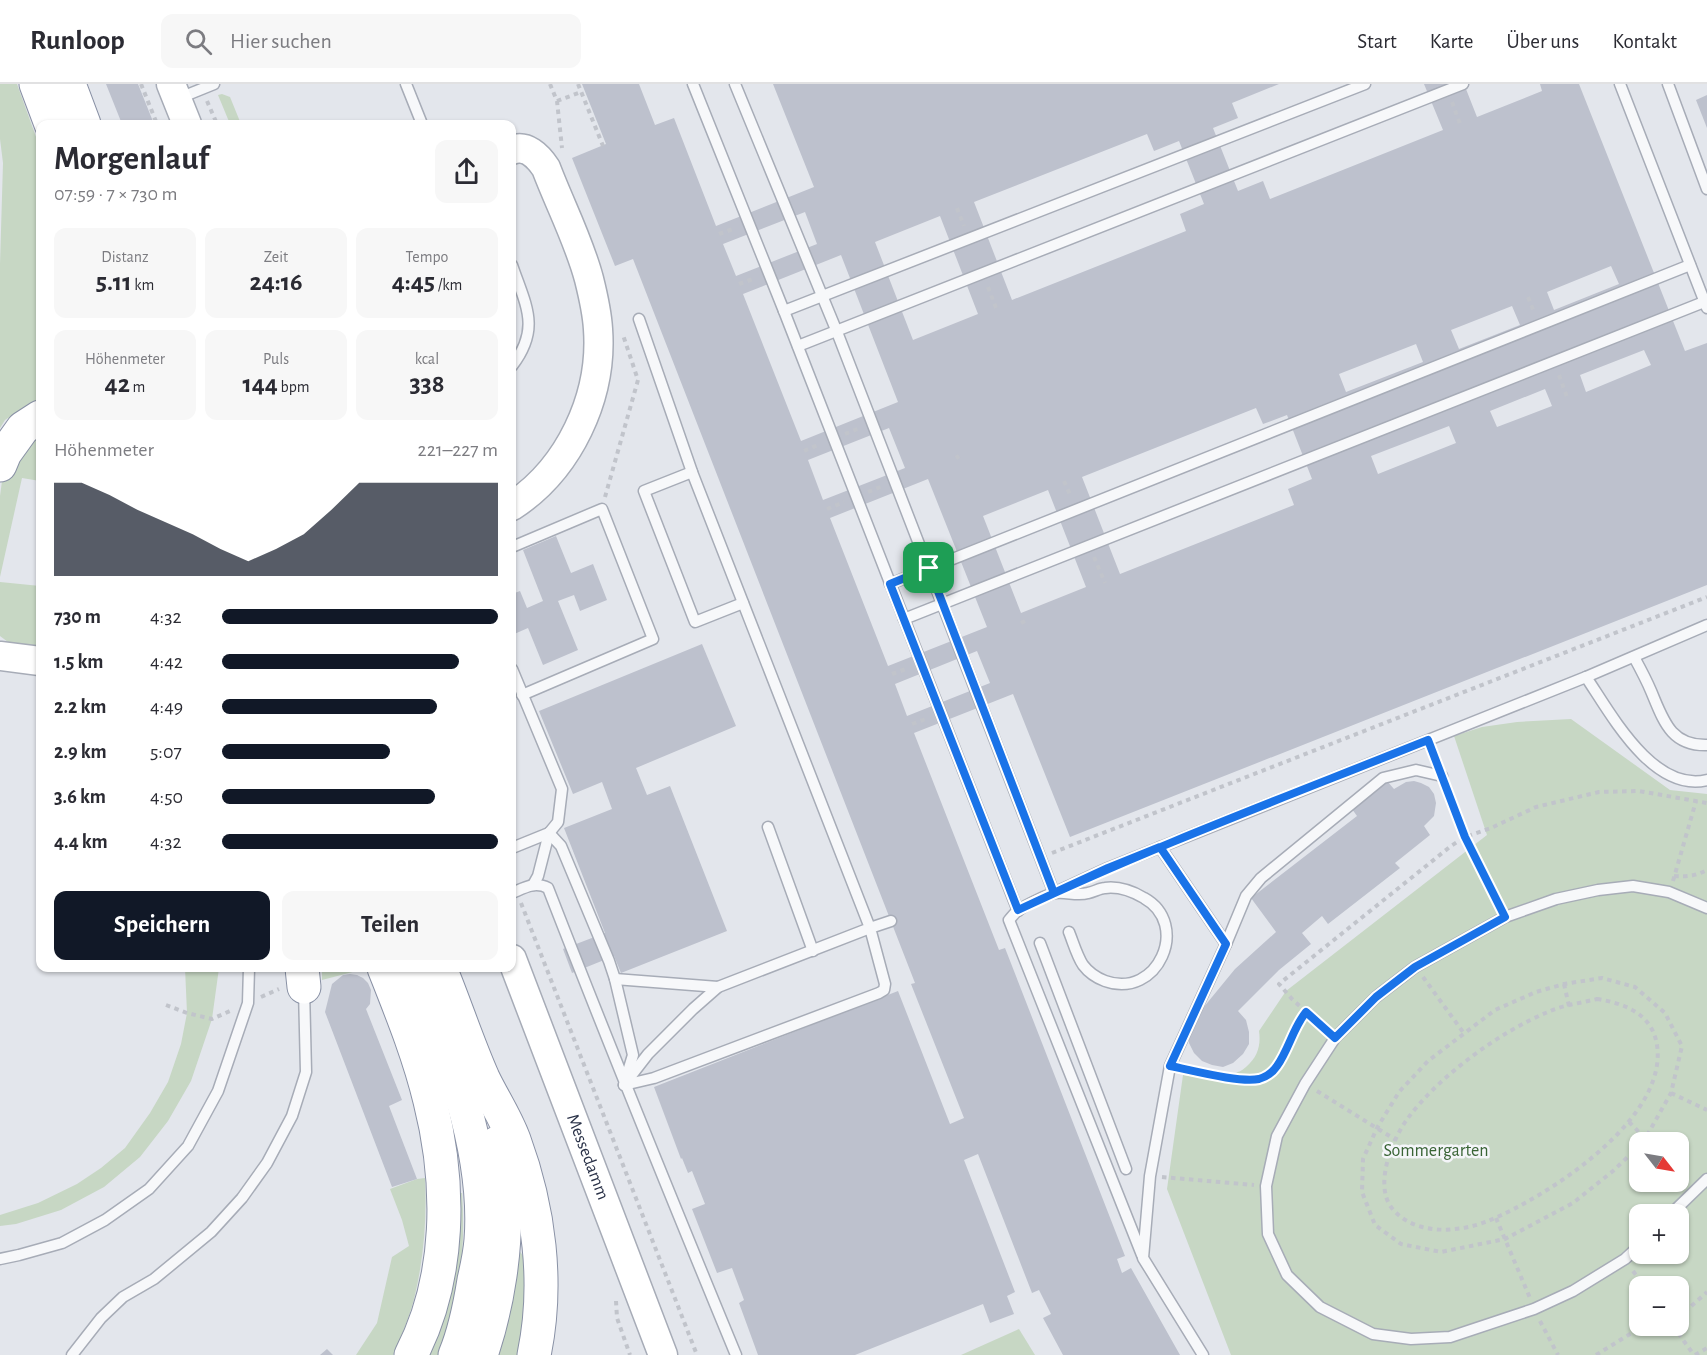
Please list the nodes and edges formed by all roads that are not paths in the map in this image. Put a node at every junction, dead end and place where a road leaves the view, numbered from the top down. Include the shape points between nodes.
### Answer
1 (36, 84) edge
2 (69, 84) edge
3 (214, 84) edge
4 (406, 84) edge
5 (693, 84) edge
6 (735, 84) edge
7 (1365, 84) edge
8 (1463, 84) edge
9 (1620, 84) edge
10 (1668, 84) edge
11 (185, 105) edge
12 (50, 120) edge
13 (82, 120) edge
14 (420, 120) edge
15 (516, 149) edge
16 (1707, 189) edge
17 (1690, 265) junction
18 (516, 277) edge
19 (822, 295) junction
20 (1706, 305) edge
21 (784, 311) junction
22 (639, 319) dead end
23 (837, 332) junction
24 (798, 346) junction
25 (516, 361) edge
26 (36, 420) edge
27 (0, 465) edge
28 (692, 472) junction
29 (516, 503) edge
30 (516, 545) edge
31 (929, 568) junction
32 (890, 584) junction
33 (743, 603) junction
34 (942, 604) junction
35 (904, 620) junction
36 (1707, 626) edge
37 (0, 656) edge
38 (1634, 657) junction
39 (36, 661) edge
40 (1586, 677) junction
41 (516, 679) edge
42 (522, 695) junction
43 (1707, 745) edge
44 (1442, 776) road end
45 (1707, 780) edge
46 (768, 827) dead end
47 (549, 833) junction
48 (516, 846) edge
49 (1160, 847) junction
50 (533, 885) junction
51 (516, 891) edge
52 (1054, 893) junction
53 (1707, 908) edge
54 (1018, 910) junction
55 (891, 921) dead end
56 (870, 928) junction
57 (1069, 932) dead end
58 (1040, 943) dead end
59 (1226, 944) junction
60 (813, 951) junction
61 (516, 969) edge
62 (249, 972) edge
63 (386, 972) edge
64 (416, 972) edge
65 (442, 972) edge
66 (303, 977) edge
67 (615, 979) junction
68 (718, 987) junction
69 (483, 1077) junction
70 (624, 1084) junction
71 (1126, 1169) dead end
72 (1707, 1179) edge
73 (1681, 1204) edge
74 (1629, 1255) edge
75 (1143, 1258) junction
76 (0, 1259) edge
77 (72, 1355) edge
78 (411, 1355) edge
79 (455, 1355) edge
80 (481, 1355) edge
81 (534, 1355) edge
82 (663, 1355) edge
83 (736, 1355) edge
84 (1203, 1355) edge

1 - 12 highway
2 - 13 highway
3 - 11 lane
4 - 14 lane
5 - 21 lane
6 - 19 lane
7 - 19 lane
8 - 23 lane
9 - 17 lane
10 - 16 lane
15 - 29 main road via 534,154 546,168 589,278 598,345 588,406 575,435 546,477
17 - 20 lane
17 - 31 lane
18 - 25 lane via 528,311 529,335
19 - 21 lane
19 - 23 lane
20 - 34 lane
21 - 24 lane
22 - 28 lane
23 - 24 lane
23 - 31 lane
24 - 32 lane
26 - 27 highway via 23,428
28 - 33 lane
28 - 33 lane via 644,490 695,622
30 - 42 lane via 602,509 653,639
31 - 32 lane
31 - 34 lane
32 - 35 lane
33 - 56 lane
34 - 35 lane
34 - 52 lane
35 - 54 lane
36 - 38 lane
37 - 39 main road
38 - 40 lane
38 - 43 lane via 1670,731 1687,742
40 - 45 lane via 1647,761 1680,780
40 - 49 lane
41 - 42 lane
42 - 47 lane via 562,789 558,822
44 - 59 lane via 1416,770 1383,778 1261,878 1246,896
46 - 60 lane
47 - 48 lane
47 - 50 lane
47 - 67 lane via 561,846
49 - 52 lane
49 - 59 lane
50 - 51 lane
50 - 70 lane via 548,888
52 - 54 lane
52 - 57 lane via 1129,890 1150,901 1160,912 1167,936 1159,964 1149,975 1140,981 1115,984 1090,973 1082,964
53 - 74 lane via 1669,892 1633,886 1556,899 1505,917 1415,967 1376,997 1335,1038 1277,1136 1266,1186 1268,1234 1287,1275 1320,1307 1373,1334 1411,1339 1450,1337 1534,1309 1573,1291
54 - 75 lane via 1009,920
55 - 56 lane
56 - 60 lane
56 - 70 lane via 884,990 654,1078
58 - 71 lane
59 - 75 lane via 1170,1066 1150,1176
60 - 68 lane
61 - 82 main road, Messedamm
62 - 76 lane via 248,1003 226,1069 188,1146 149,1189 105,1220 62,1243
63 - 78 highway via 430,1101 444,1210 436,1290
64 - 79 highway via 462,1095 482,1206 481,1240 470,1306
65 - 69 highway
66 - 77 lane via 306,1072 292,1116 267,1163 211,1232 154,1279 123,1298 101,1318
67 - 68 lane
67 - 70 lane via 633,1055
68 - 70 lane via 648,1054
69 - 80 highway via 504,1195 503,1255 491,1325
69 - 81 highway via 513,1137 529,1185 541,1249 542,1293
70 - 83 lane
72 - 73 lane
75 - 84 lane

